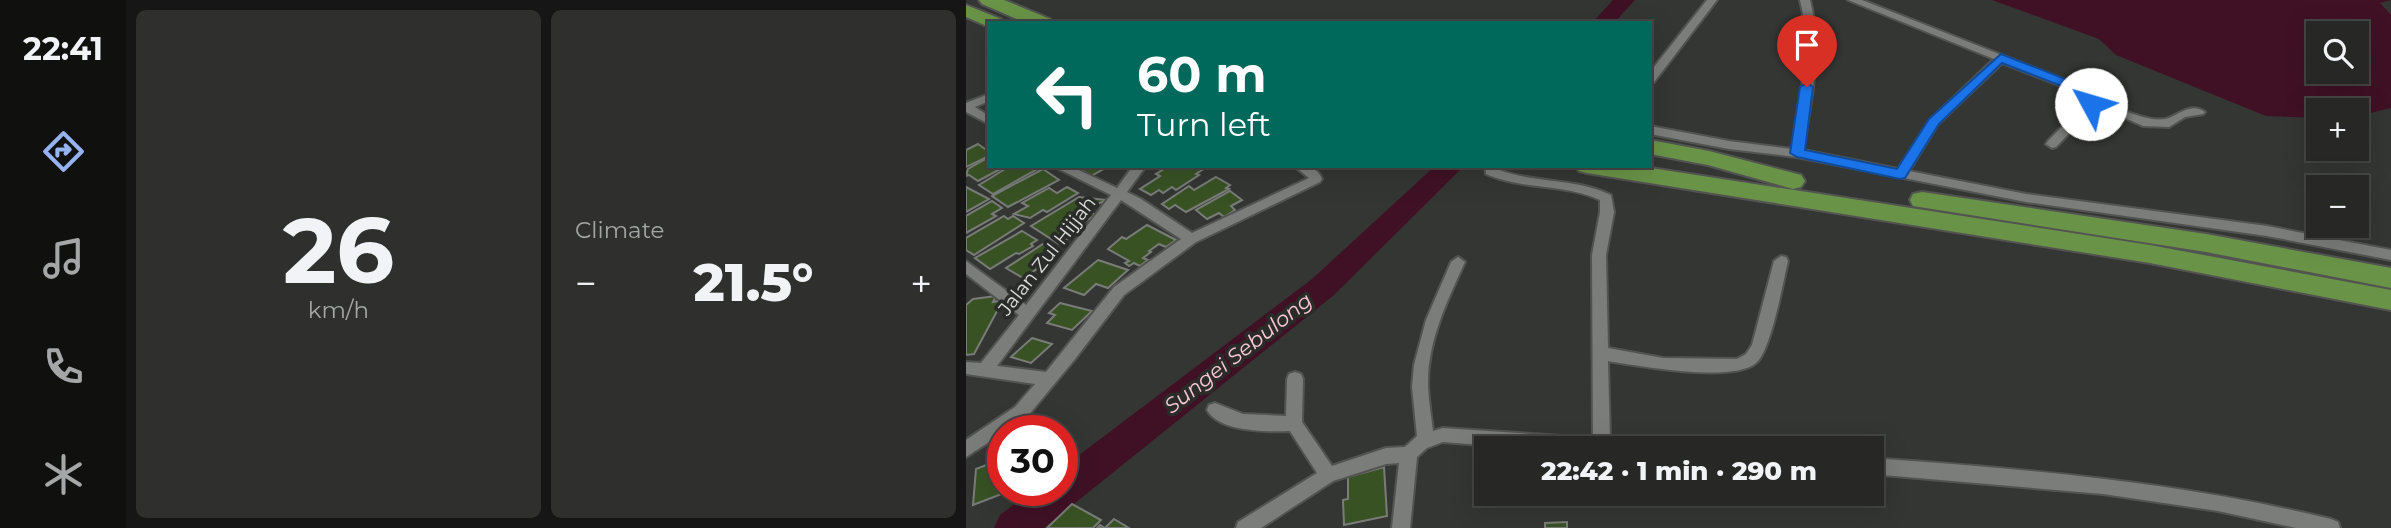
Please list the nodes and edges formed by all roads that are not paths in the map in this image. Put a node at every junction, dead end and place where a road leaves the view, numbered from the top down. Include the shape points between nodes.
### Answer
1 (988, 0) edge
2 (1712, 0) edge
3 (1805, 0) edge
4 (1853, 0) edge
5 (966, 10) edge
6 (990, 21) edge
7 (1038, 21) edge
8 (2001, 58) junction
9 (1652, 77) edge
10 (987, 98) edge
11 (2091, 98) junction
12 (966, 107) edge
13 (2199, 112) dead end
14 (987, 120) edge
15 (1652, 130) edge
16 (2052, 144) dead end
17 (1652, 148) edge
18 (1797, 153) junction
19 (1652, 159) edge
20 (1063, 168) edge
21 (1138, 168) edge
22 (1303, 168) edge
23 (1491, 168) edge
24 (1598, 168) edge
25 (1900, 175) junction
26 (1793, 181) junction
27 (1118, 195) junction
28 (2145, 234) junction
29 (1191, 239) junction
30 (2210, 255) junction
31 (2391, 255) edge
32 (1781, 261) dead end
33 (1458, 262) dead end
34 (966, 266) edge
35 (2391, 278) edge
36 (2391, 300) edge
37 (1027, 313) junction
38 (1601, 353) junction
39 (966, 368) edge
40 (985, 370) junction
41 (1049, 379) junction
42 (1295, 379) dead end
43 (1215, 411) dead end
44 (1294, 423) junction
45 (1602, 436) edge
46 (1474, 437) edge
47 (1426, 439) junction
48 (966, 449) edge
49 (1409, 454) junction
50 (1884, 467) edge
51 (1328, 475) junction
52 (1245, 528) edge
53 (1401, 528) edge
54 (2331, 528) edge

1 - 7 highway
2 - 9 street
3 - 18 street via 1811,17 1810,72
4 - 8 street
5 - 6 highway
8 - 11 street
8 - 25 street via 1934,122
10 - 12 street
11 - 13 street via 2143,122 2169,123 2182,114
11 - 16 street via 2091,104
12 - 14 street
15 - 18 street
17 - 26 highway
18 - 25 street
19 - 26 highway
20 - 27 street
21 - 27 street, Jalan Zul Hijjah
22 - 29 street via 1315,179
23 - 38 street via 1504,178 1591,189 1606,198 1599,255
24 - 28 highway
25 - 28 street via 2026,198
26 - 28 highway
27 - 29 street
27 - 37 street, Jalan Zul Hijjah
28 - 30 highway
28 - 31 street via 2181,219
29 - 41 street via 1119,291
30 - 35 highway
30 - 36 highway
32 - 38 street via 1752,358 1738,365 1662,364
33 - 47 street via 1438,304 1424,354 1420,381
34 - 37 street
37 - 40 street, Jalan Zul Hijjah
38 - 45 street
39 - 40 street
40 - 41 street
41 - 48 street via 1021,412
42 - 44 street
43 - 44 street via 1231,421 1254,425
44 - 51 street
46 - 47 street
47 - 49 street
49 - 51 street via 1386,456
49 - 53 street
50 - 54 street via 2164,493
51 - 52 street

